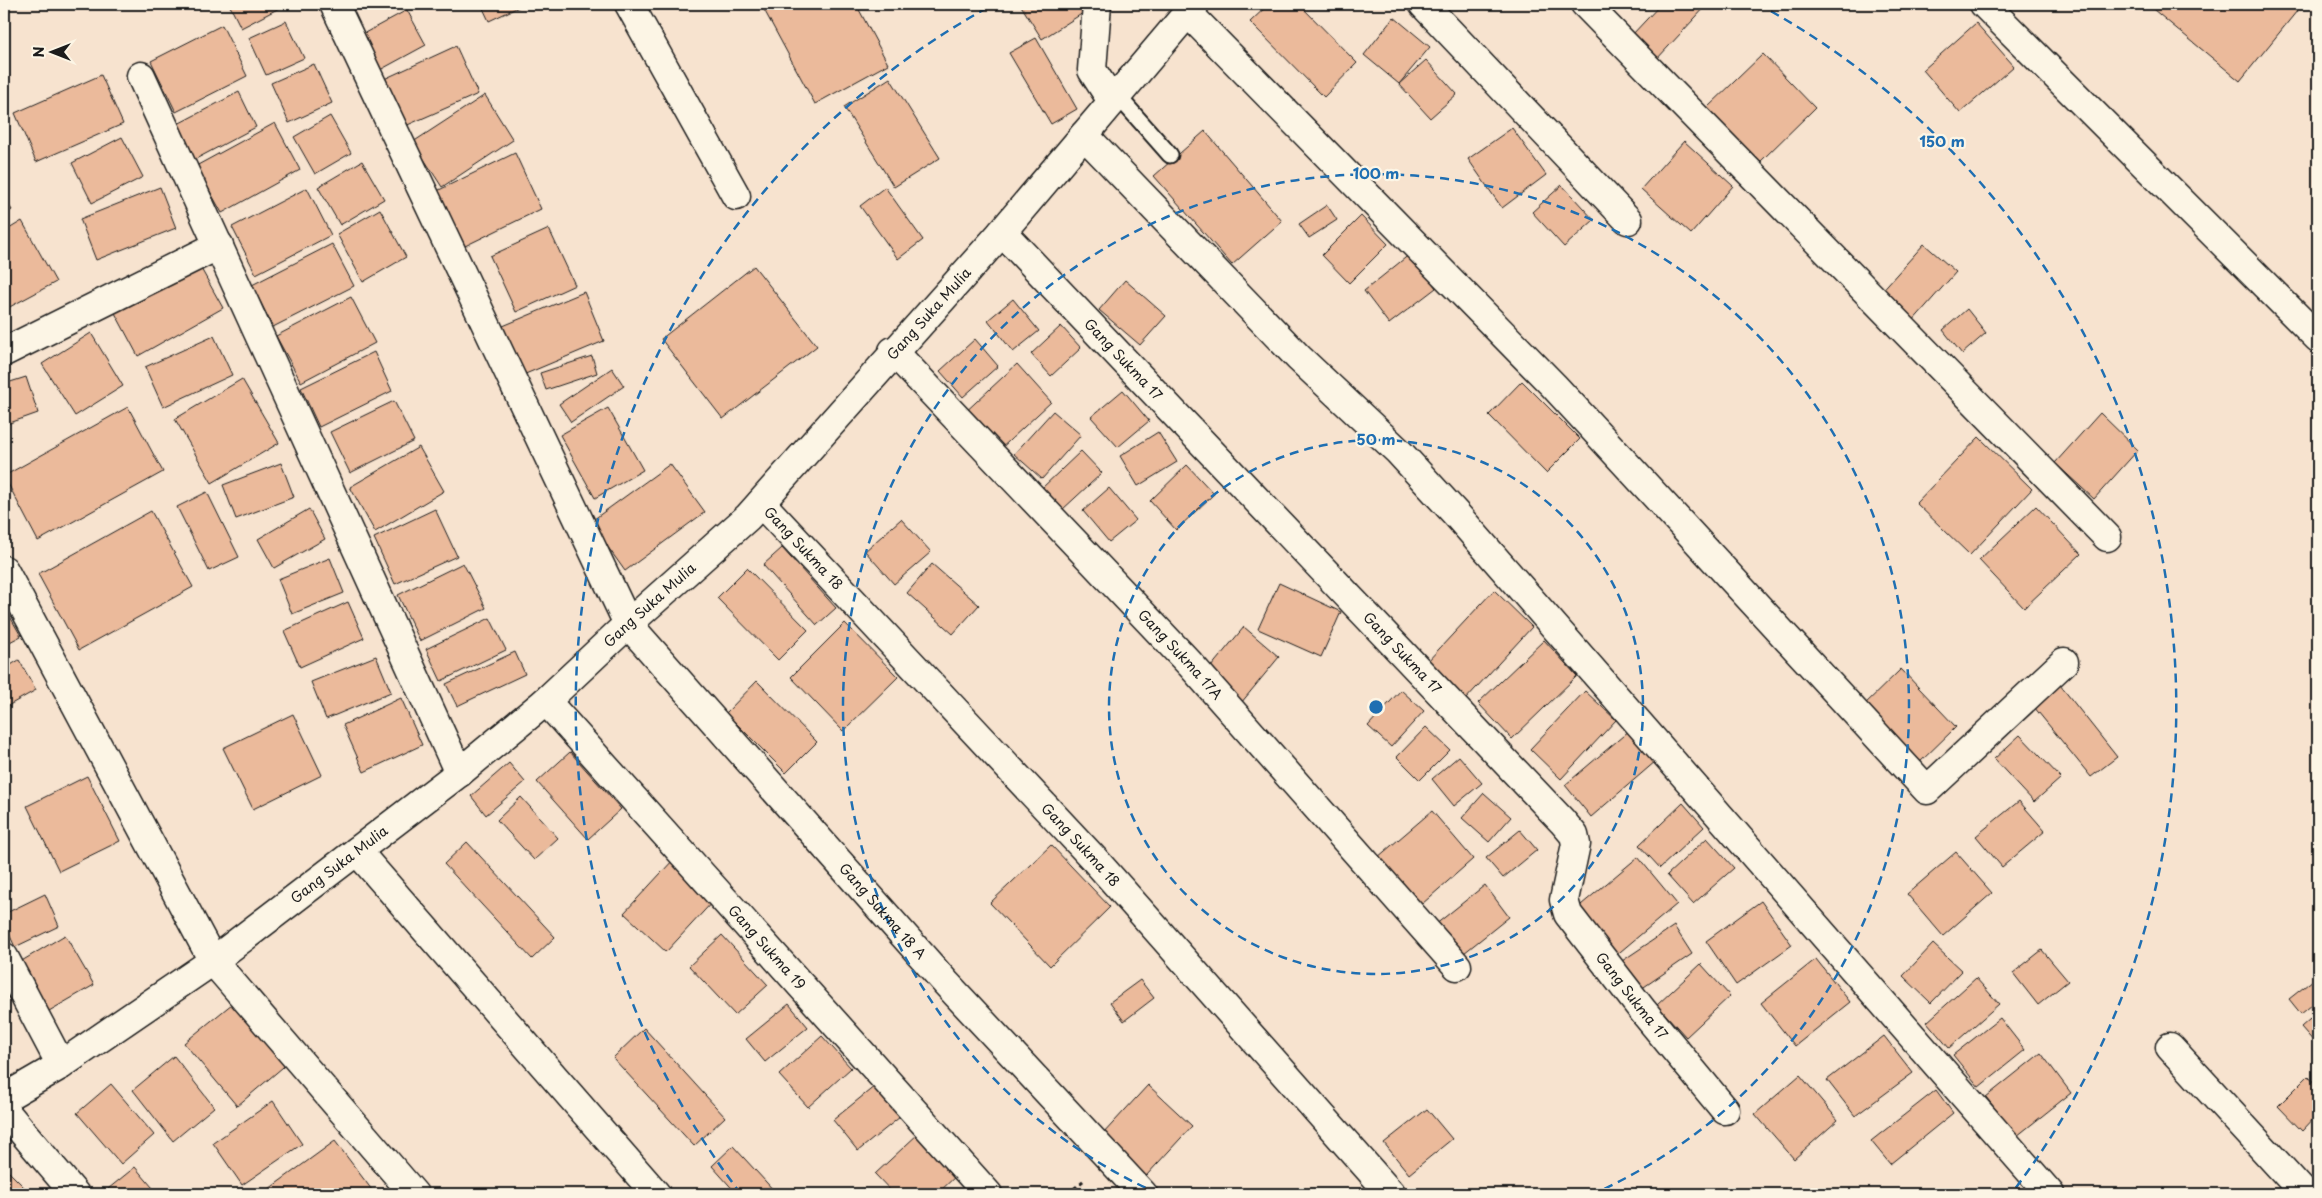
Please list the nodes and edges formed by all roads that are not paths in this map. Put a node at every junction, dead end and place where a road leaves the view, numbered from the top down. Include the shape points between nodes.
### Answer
1 (334, 4) edge
2 (629, 4) edge
3 (1097, 4) edge
4 (1423, 4) edge
5 (1585, 4) edge
6 (1984, 4) edge
7 (1191, 8) edge
8 (141, 76) dead end
9 (1115, 98) junction
10 (1084, 134) junction
11 (1170, 155) dead end
12 (736, 196) dead end
13 (1628, 220) dead end
14 (1002, 232) junction
15 (219, 245) junction
16 (2318, 338) edge
17 (893, 351) junction
18 (4, 352) edge
19 (760, 503) junction
20 (2107, 537) dead end
21 (4, 570) edge
22 (628, 624) junction
23 (2064, 662) dead end
24 (546, 701) junction
25 (459, 773) junction
26 (357, 851) junction
27 (4, 957) edge
28 (213, 961) junction
29 (1458, 966) dead end
30 (2170, 1048) dead end
31 (61, 1065) junction
32 (4, 1098) edge
33 (4, 1110) edge
34 (1724, 1110) dead end
35 (75, 1194) edge
36 (414, 1194) edge
37 (656, 1194) edge
38 (988, 1194) edge
39 (1143, 1194) edge
40 (1392, 1194) edge
41 (2050, 1194) edge
42 (2305, 1194) edge

1 - 22 street, Gang Sukma 18 A
2 - 12 street
3 - 9 street via 1092,70
4 - 13 street
5 - 20 street
6 - 16 street
7 - 9 street, Gang Suka Mulia
7 - 23 street via 1554,386 1927,790
8 - 15 street
9 - 10 street, Gang Suka Mulia
9 - 11 lane
10 - 14 street, Gang Suka Mulia
10 - 41 street via 1299,358 1398,452 1443,500
14 - 17 street, Gang Suka Mulia
14 - 34 street, Gang Sukma 17 via 1574,835 1576,844 1564,900 1568,914
15 - 18 street
15 - 25 street
17 - 19 street, Gang Suka Mulia
17 - 29 street, Gang Sukma 17A via 1190,664
19 - 22 street, Gang Suka Mulia
19 - 40 street, Gang Sukma 18 via 1095,860
21 - 28 street
22 - 24 street, Gang Suka Mulia
22 - 39 street, Gang Sukma 18 A via 946,983
24 - 25 street, Gang Suka Mulia
24 - 38 street, Gang Sukma 19
25 - 26 street, Gang Suka Mulia
26 - 28 street, Gang Suka Mulia
26 - 37 street
27 - 31 street
28 - 31 street, Gang Suka Mulia
28 - 36 street
30 - 42 street
31 - 32 street, Gang Suka Mulia
33 - 35 street

